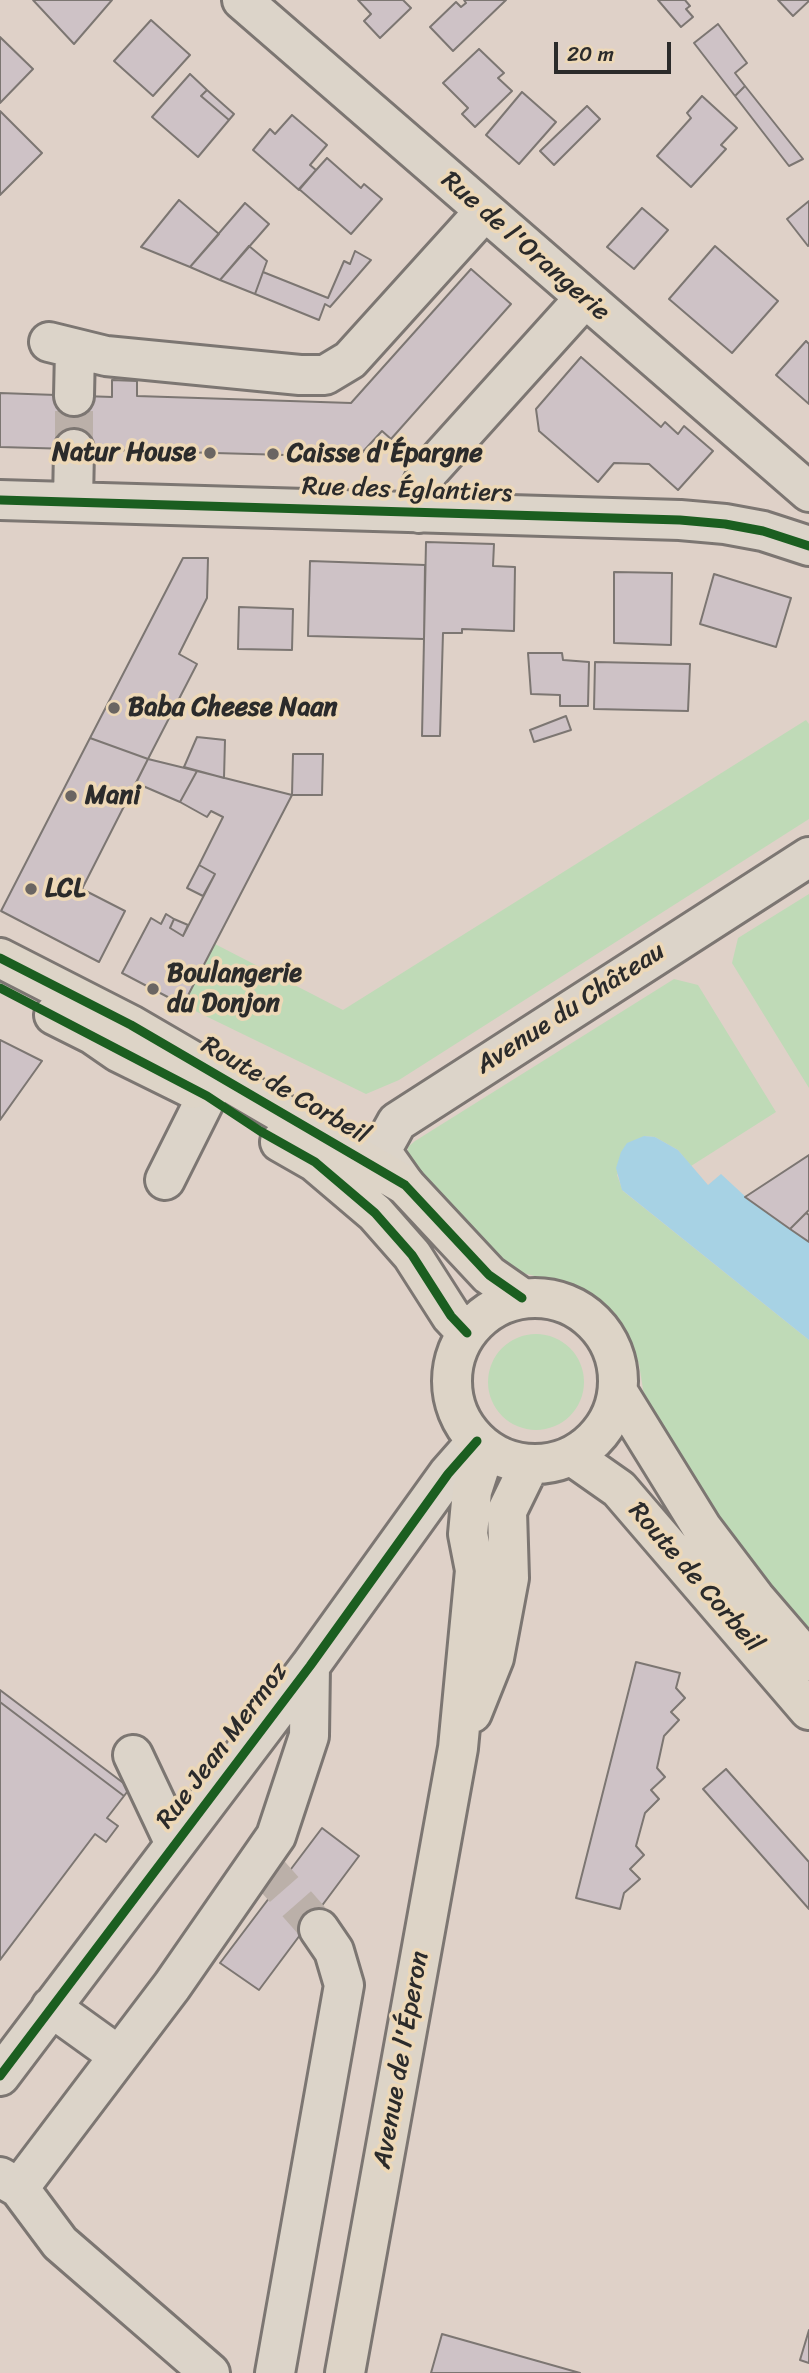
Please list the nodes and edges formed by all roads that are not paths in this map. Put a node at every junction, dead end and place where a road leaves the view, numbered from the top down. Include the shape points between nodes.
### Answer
1 (242, 0) edge
2 (484, 212) junction
3 (583, 299) junction
4 (74, 396) tunnel mouth
5 (74, 449) tunnel mouth
6 (809, 493) edge
7 (0, 500) edge
8 (73, 502) junction
9 (419, 513) junction
10 (799, 542) edge
11 (809, 857) edge
12 (0, 958) edge
13 (0, 988) edge
14 (207, 1096) junction
15 (165, 1180) dead end
16 (405, 1185) junction
17 (522, 1298) junction
18 (467, 1333) junction
19 (618, 1392) junction
20 (481, 1445) junction
21 (572, 1456) junction
22 (530, 1464) junction
23 (809, 1661) edge
24 (310, 1666) junction
25 (809, 1710) edge
26 (458, 1748) junction
27 (133, 1755) dead end
28 (175, 1844) junction
29 (319, 1929) tunnel mouth
30 (51, 2007) junction
31 (120, 2056) junction
32 (0, 2076) edge
33 (10, 2183) edge
34 (210, 2373) edge
35 (275, 2373) edge
36 (345, 2373) edge

1 - 2 street, Rue de l'Orangerie
2 - 3 street, Rue de l'Orangerie
2 - 4 street via 351,360 325,375 106,356 62,346
3 - 6 street, Rue de l'Orangerie
3 - 9 street via 428,472
5 - 8 street
6 - 10 street
7 - 8 street, Rue des Églantiers
8 - 9 street, Rue des Églantiers
9 - 10 street, Rue des Églantiers via 680,520 725,524
11 - 16 street, Avenue du Château via 397,1122 382,1151
12 - 16 main road, Route de Corbeil via 131,1025
13 - 14 main road, Route de Corbeil
14 - 15 street
14 - 18 main road, Route de Corbeil via 315,1162 374,1213 412,1255
16 - 17 main road, Route de Corbeil via 489,1275
17 - 18 main road via 482,1316
17 - 19 main road via 545,1297 587,1315 613,1349
18 - 20 main road via 454,1360 452,1388 460,1417
19 - 21 main road via 610,1418 594,1440
19 - 23 main road, Route de Corbeil via 702,1528
20 - 22 main road via 507,1459
20 - 24 street, Rue Jean Mermoz via 448,1475
20 - 26 main road, Avenue de l'Éperon via 468,1534 475,1570
21 - 22 main road
21 - 25 main road, Route de Corbeil via 619,1489
22 - 26 main road, Avenue de l'Éperon via 507,1511 509,1578 495,1658
24 - 28 street, Rue Jean Mermoz
24 - 31 street via 309,1736 276,1836
26 - 36 main road, Avenue de l'Éperon
27 - 28 street
28 - 30 street, Rue Jean Mermoz
29 - 35 street via 334,1951 344,1985
30 - 31 street
30 - 32 street, Rue Jean Mermoz
31 - 33 street
33 - 34 street via 60,2243

